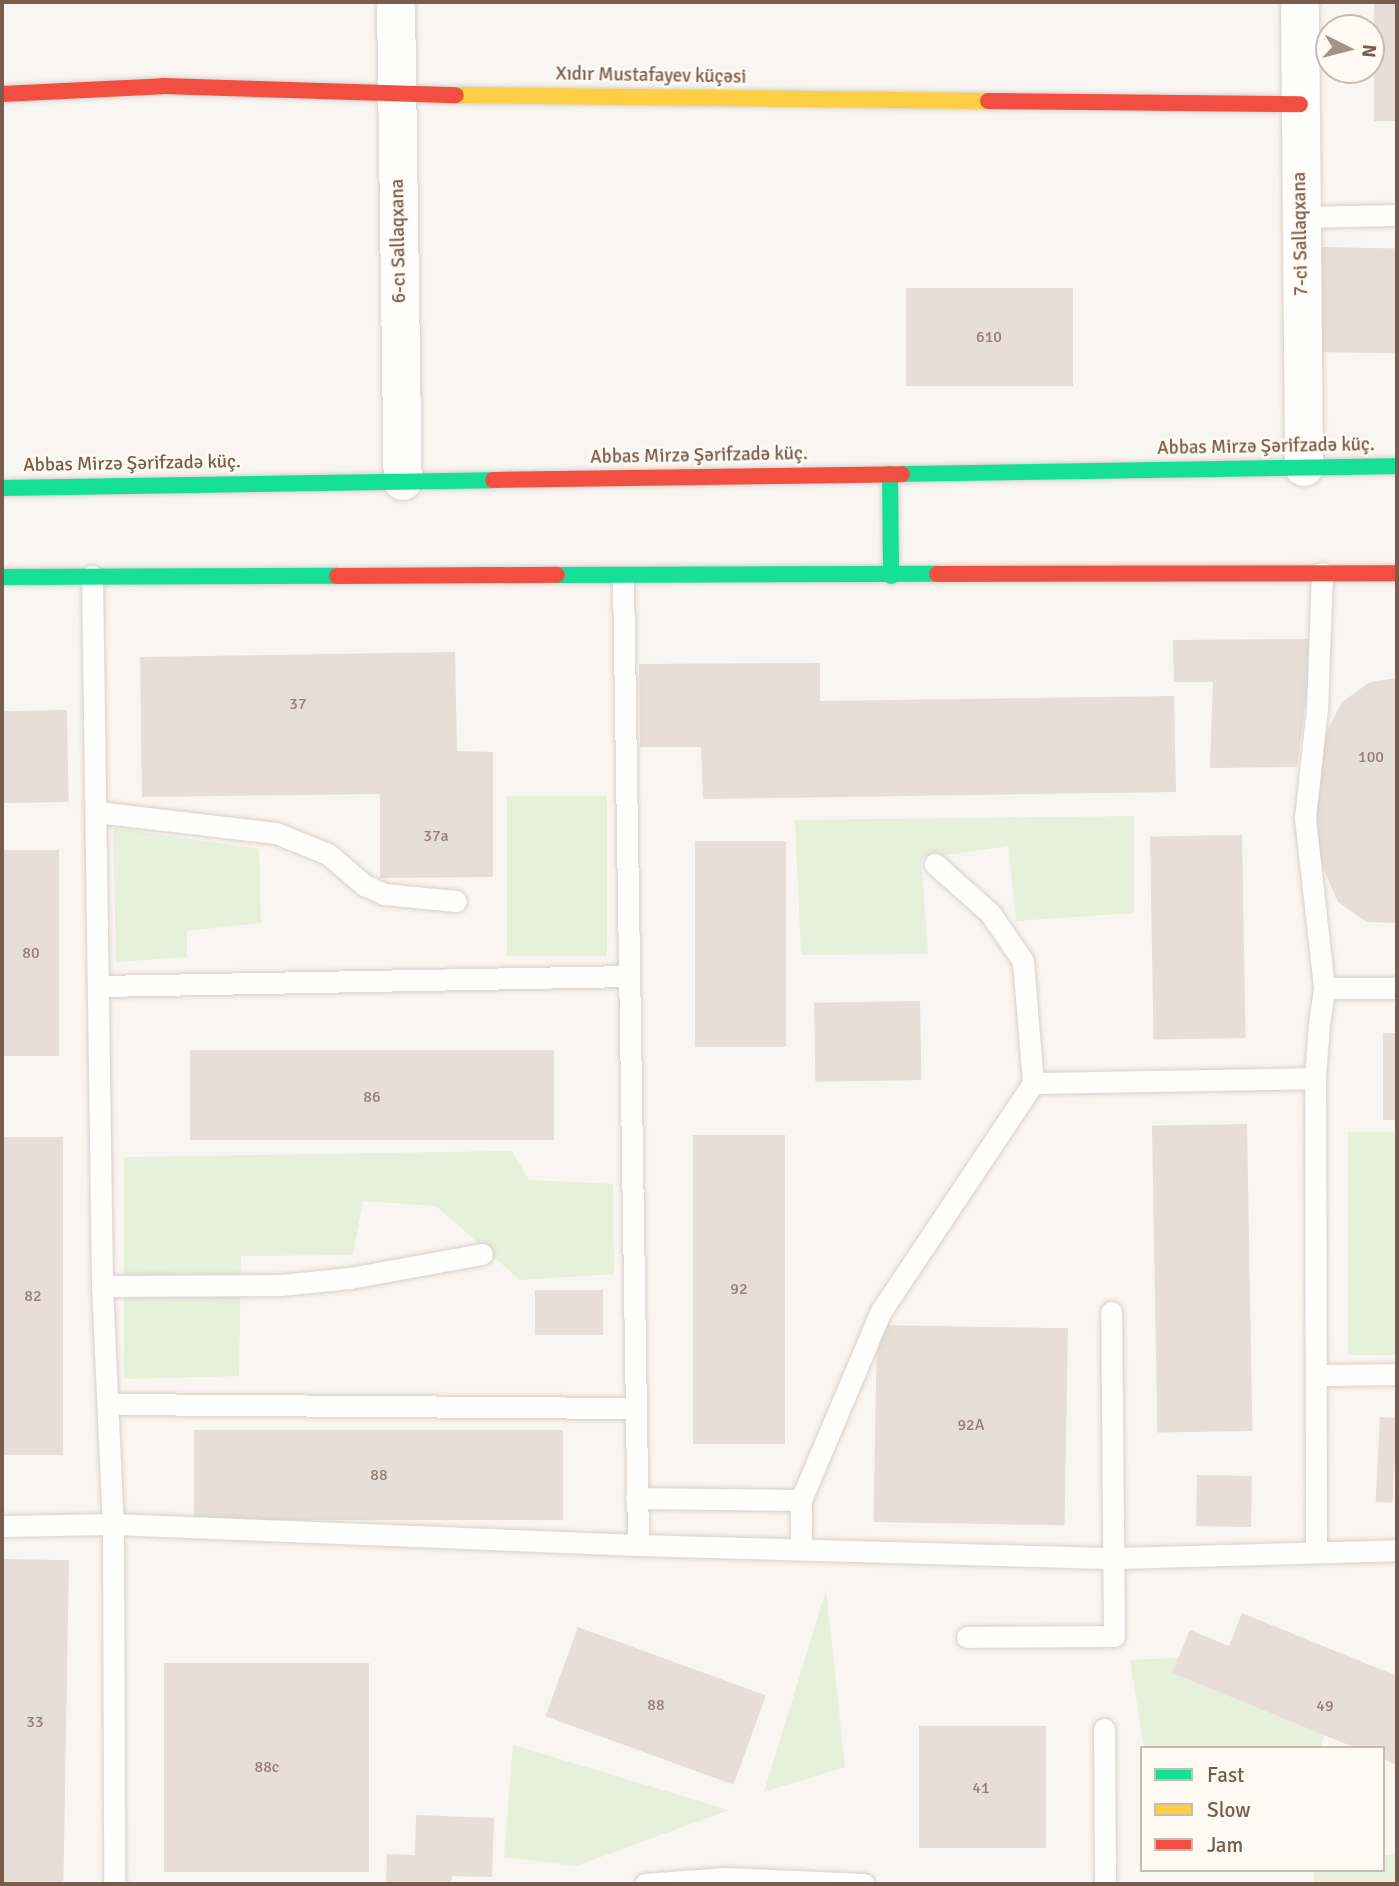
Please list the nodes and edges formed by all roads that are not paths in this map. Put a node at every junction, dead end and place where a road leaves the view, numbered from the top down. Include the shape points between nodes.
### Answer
1 (396, 2) edge
2 (1300, 2) edge
3 (2, 94) edge
4 (397, 94) junction
5 (1300, 104) junction
6 (1397, 215) edge
7 (1301, 217) junction
8 (1304, 467) junction
9 (1397, 467) edge
10 (890, 474) junction
11 (403, 481) junction
12 (2, 488) edge
13 (1322, 573) junction
14 (1397, 573) edge
15 (92, 576) junction
16 (891, 576) junction
17 (2, 577) edge
18 (623, 577) junction
19 (97, 812) junction
20 (934, 864) dead end
21 (456, 901) dead end
22 (629, 976) junction
23 (100, 986) junction
24 (1324, 988) junction
25 (1397, 988) edge
26 (1315, 1078) junction
27 (1033, 1083) junction
28 (481, 1254) dead end
29 (102, 1286) junction
30 (1111, 1312) dead end
31 (1397, 1374) edge
32 (1316, 1375) junction
33 (108, 1404) junction
34 (635, 1408) junction
35 (636, 1498) junction
36 (801, 1500) junction
37 (113, 1524) junction
38 (2, 1526) edge
39 (638, 1545) junction
40 (801, 1549) junction
41 (1316, 1550) junction
42 (1397, 1550) edge
43 (1116, 1558) junction
44 (967, 1637) dead end
45 (1104, 1729) dead end
46 (114, 1884) edge
47 (645, 1884) edge
48 (864, 1884) edge
49 (1105, 1884) edge

1 - 4 street, 6-cı Sallaqxana
2 - 5 street, 7-ci Sallaqxana
3 - 4 main road, Xıdır Mustafayev küçəsi via 163,86
4 - 5 main road, Xıdır Mustafayev küçəsi
4 - 11 street, 6-cı Sallaqxana
5 - 7 street, 7-ci Sallaqxana
6 - 7 lane
7 - 8 street, 7-ci Sallaqxana
8 - 9 main road, Abbas Mirzə Şərifzadə küç.
8 - 10 main road, Abbas Mirzə Şərifzadə küç.
10 - 11 main road, Abbas Mirzə Şərifzadə küç.
10 - 16 main road
11 - 12 main road, Abbas Mirzə Şərifzadə küç.
13 - 14 main road
13 - 16 main road
13 - 24 lane via 1317,708 1305,818
15 - 17 main road
15 - 18 main road
15 - 19 lane
16 - 18 main road
18 - 22 lane
19 - 21 lane via 276,833 328,854 365,885 384,894
19 - 23 lane
20 - 27 lane via 990,913 1023,961
22 - 23 lane
22 - 34 lane
23 - 29 lane
24 - 25 lane
24 - 26 lane
26 - 27 lane
26 - 32 lane
27 - 36 lane via 881,1311
28 - 29 lane via 350,1278 281,1285
29 - 33 lane
30 - 43 lane
31 - 32 lane
32 - 41 lane
33 - 34 lane
33 - 37 lane
34 - 35 lane
35 - 36 lane
35 - 39 lane
36 - 40 lane
37 - 38 lane
37 - 39 lane
37 - 46 lane
39 - 40 lane
40 - 43 lane
41 - 42 lane
41 - 43 lane
43 - 44 lane via 1114,1636
45 - 49 lane
47 - 48 lane via 724,1878

